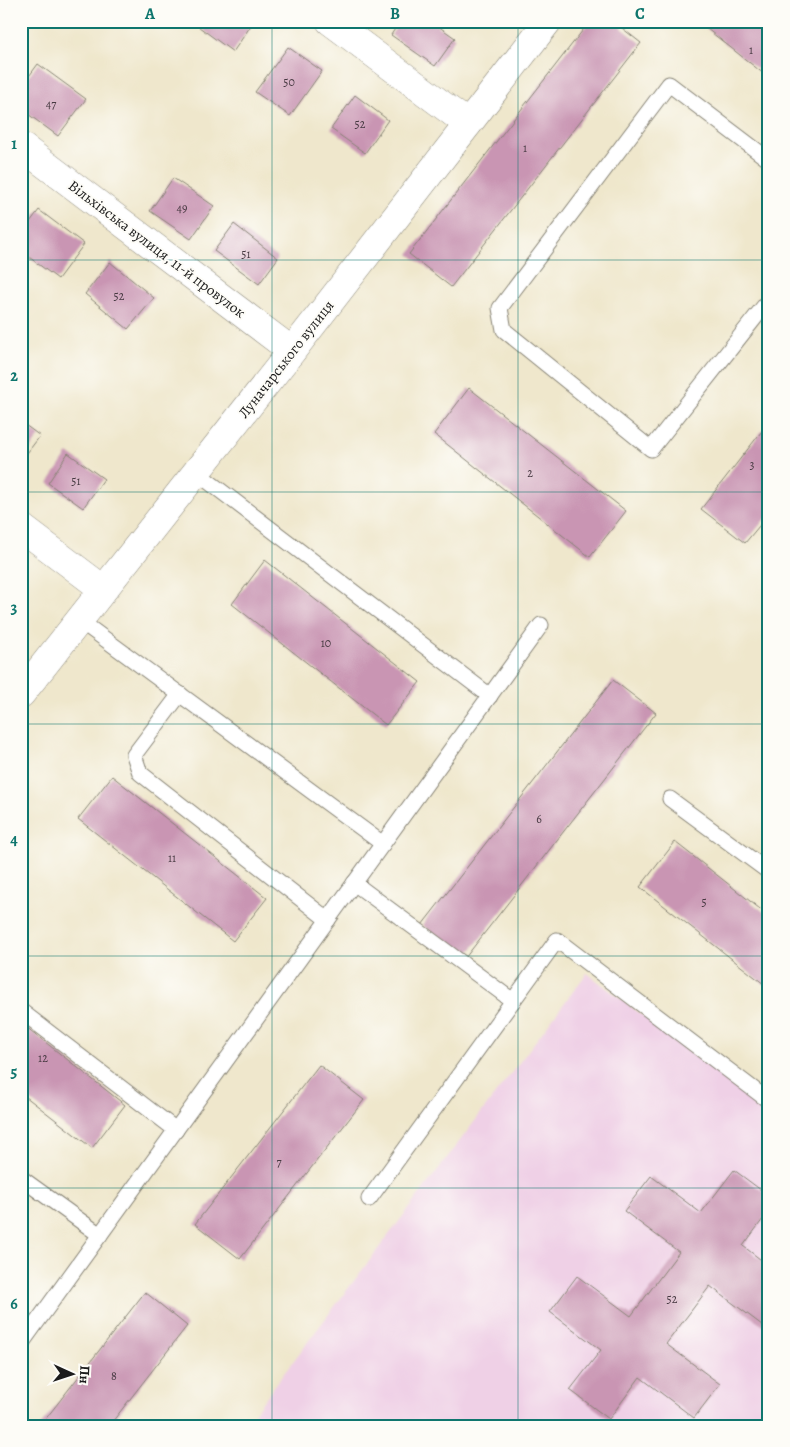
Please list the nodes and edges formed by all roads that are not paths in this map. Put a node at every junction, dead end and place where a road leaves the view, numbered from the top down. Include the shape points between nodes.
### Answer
1 (330, 21) edge
2 (548, 21) edge
3 (468, 124) junction
4 (21, 146) edge
5 (769, 160) edge
6 (769, 300) edge
7 (292, 352) junction
8 (196, 472) junction
9 (21, 527) edge
10 (103, 589) junction
11 (79, 620) junction
12 (541, 625) dead end
13 (21, 694) edge
14 (180, 694) junction
15 (490, 696) junction
16 (670, 798) dead end
17 (383, 844) junction
18 (769, 872) edge
19 (354, 883) junction
20 (328, 920) junction
21 (513, 1001) junction
22 (21, 1011) edge
23 (769, 1101) edge
24 (176, 1130) junction
25 (21, 1178) edge
26 (370, 1199) dead end
27 (100, 1235) junction
28 (21, 1344) edge

1 - 3 street
2 - 3 street, Луначарського вулиця
3 - 7 street, Луначарського вулиця
4 - 7 street, Вільхівська вулиця, 11-й провулок
5 - 6 lane via 669,84 500,308 504,330 651,450
7 - 8 street, Луначарського вулиця
8 - 10 street, Луначарського вулиця
8 - 15 lane
9 - 10 street
10 - 11 street, Луначарського вулиця
11 - 13 street, Луначарського вулиця
11 - 14 lane
12 - 15 lane
14 - 17 lane
14 - 20 lane via 134,754 140,773
15 - 17 lane
16 - 18 lane
17 - 19 lane
19 - 20 lane
19 - 21 lane
20 - 24 lane
21 - 23 lane via 557,940
21 - 26 lane
22 - 24 lane
24 - 27 lane
25 - 27 lane
27 - 28 lane

